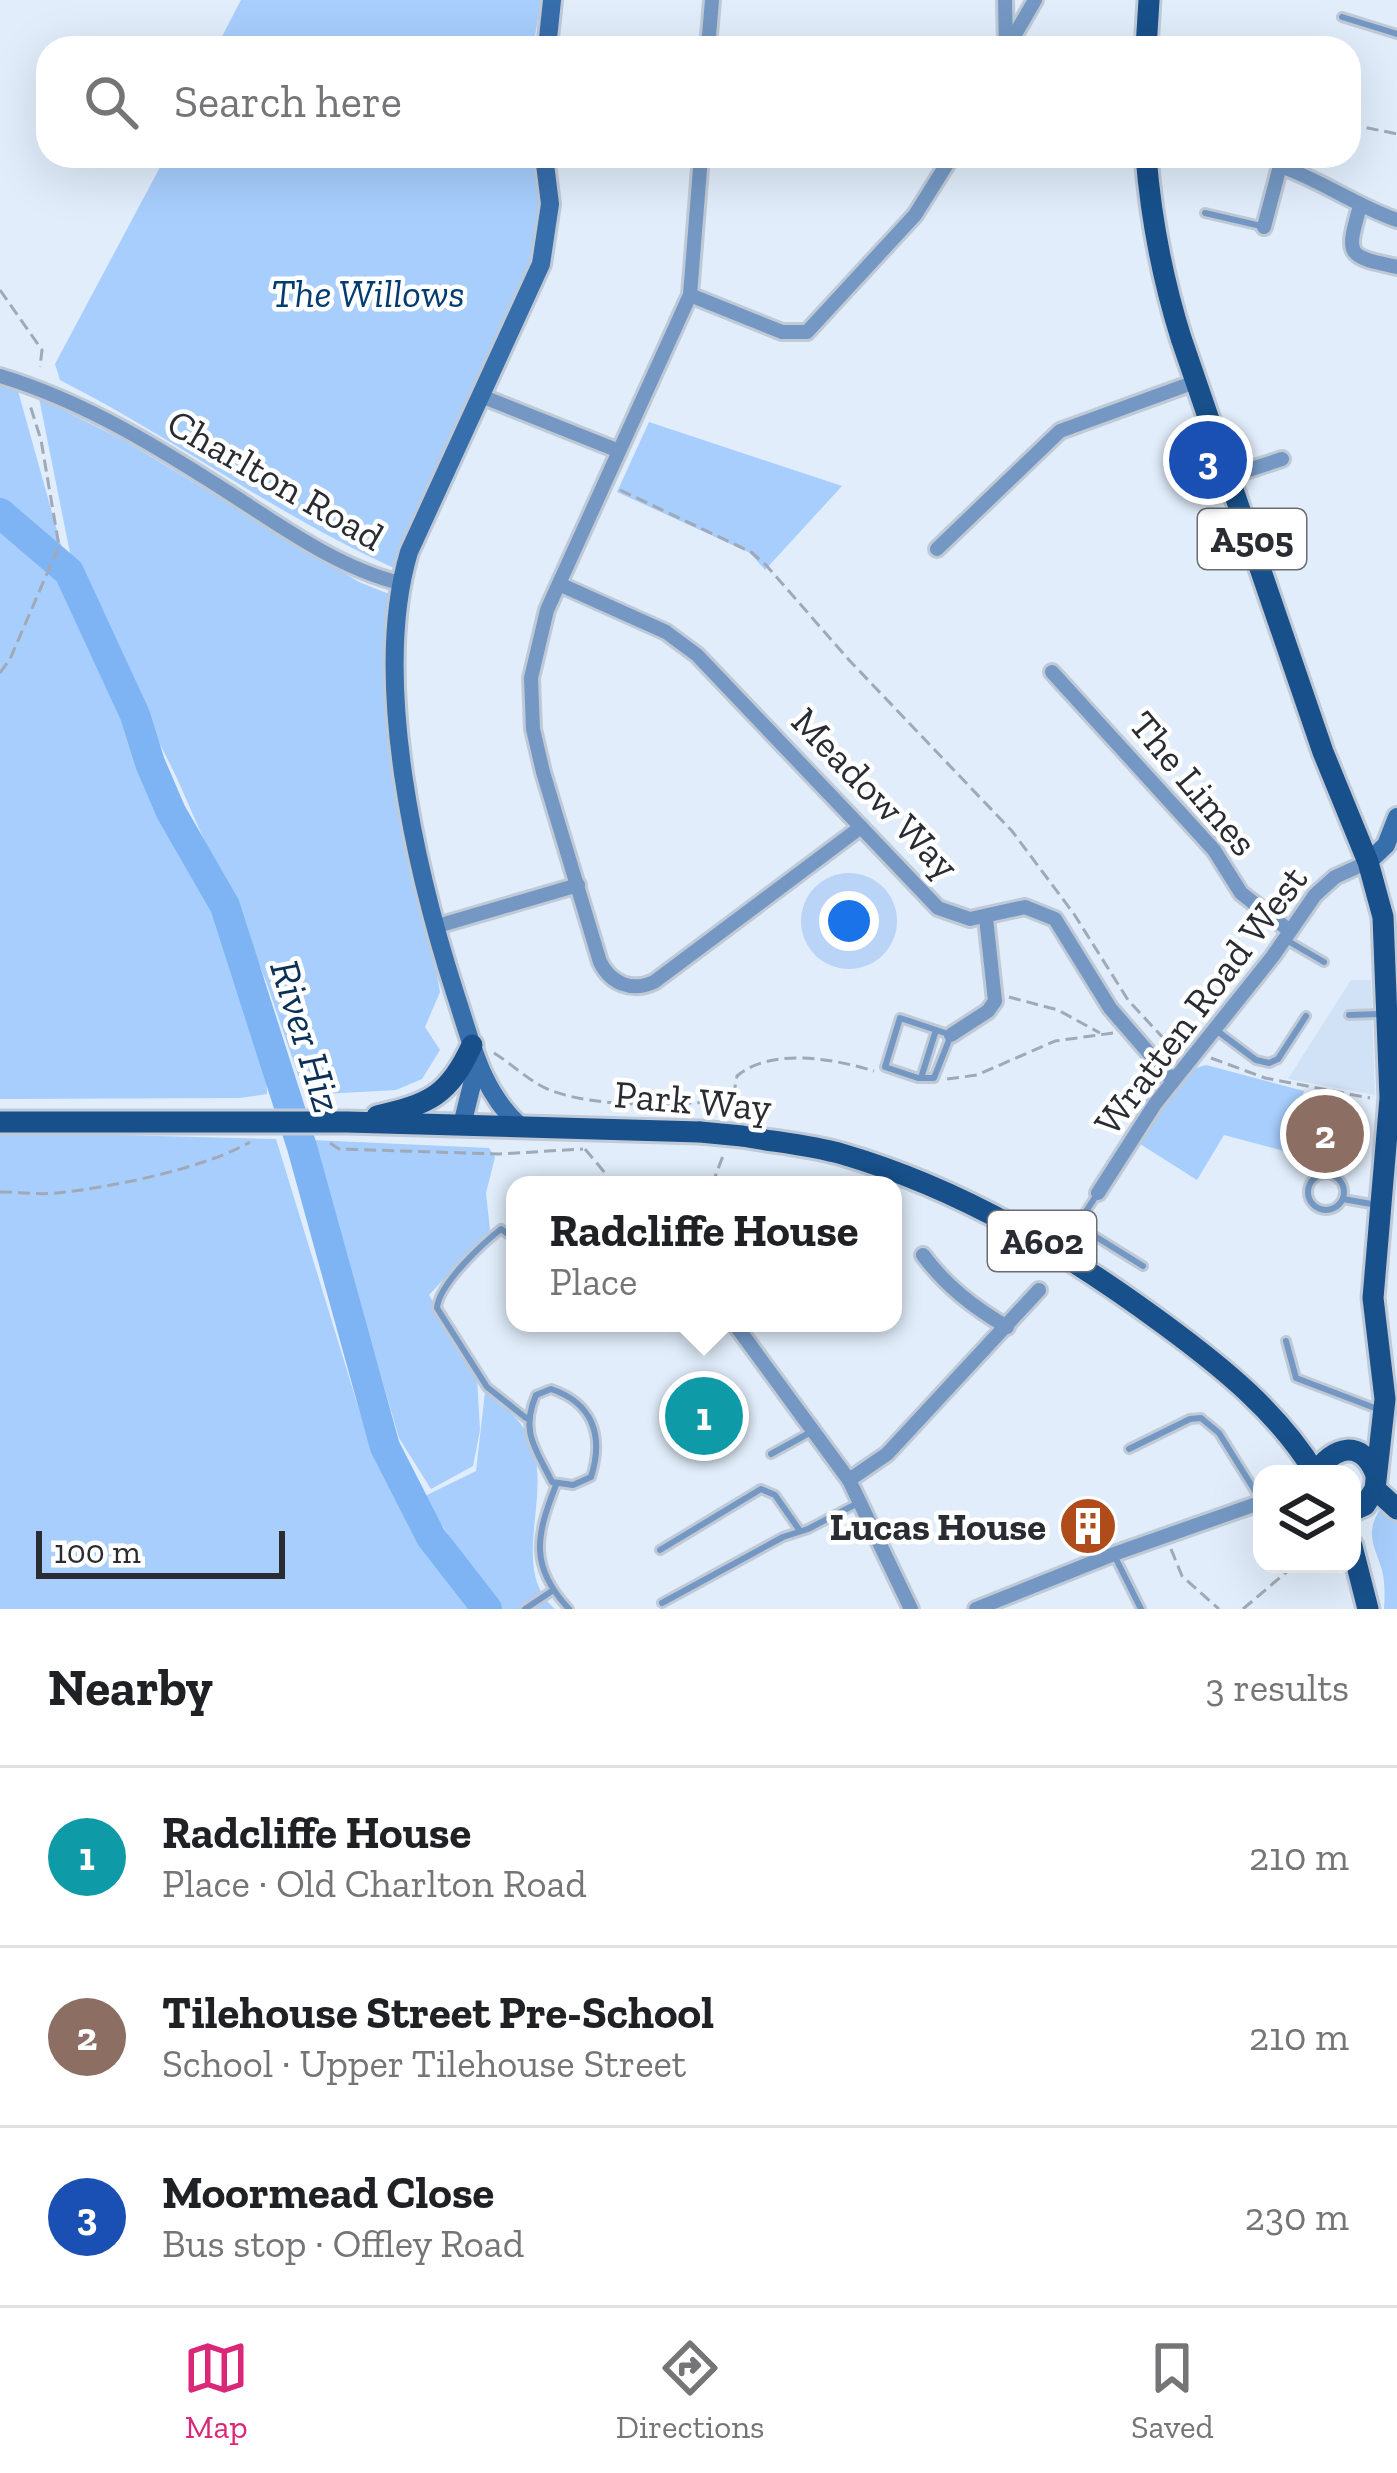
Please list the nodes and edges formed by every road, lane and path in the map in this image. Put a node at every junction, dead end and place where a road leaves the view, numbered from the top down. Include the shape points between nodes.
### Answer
1 (552, 0) edge
2 (712, 0) edge
3 (1005, 0) edge
4 (1035, 0) edge
5 (1149, 0) edge
6 (1342, 17) dead end
7 (1397, 34) edge
8 (548, 36) edge
9 (709, 36) edge
10 (1006, 36) edge
11 (1013, 36) edge
12 (1147, 36) edge
13 (1361, 126) edge
14 (1397, 134) edge
15 (546, 168) edge
16 (700, 168) edge
17 (944, 168) edge
18 (1147, 168) edge
19 (1278, 168) edge
20 (1292, 168) edge
21 (1360, 206) junction
22 (1205, 214) dead end
23 (1397, 220) edge
24 (1264, 227) joint
25 (1397, 267) edge
26 (0, 290) edge
27 (690, 295) junction
28 (40, 367) dead end
29 (0, 376) edge
30 (1195, 382) junction
31 (29, 384) junction
32 (481, 396) junction
33 (619, 451) junction
34 (1282, 459) dead end
35 (1231, 476) junction
36 (624, 492) dead end
37 (938, 549) dead end
38 (400, 583) junction
39 (559, 584) junction
40 (1052, 672) dead end
41 (0, 673) edge
42 (1397, 817) edge
43 (861, 827) junction
44 (1368, 862) junction
45 (578, 885) junction
46 (986, 918) junction
47 (434, 927) junction
48 (1287, 935) junction
49 (1324, 962) dead end
50 (996, 994) junction
51 (1389, 1014) junction
52 (1349, 1015) dead end
53 (1306, 1016) dead end
54 (1216, 1030) junction
55 (944, 1032) junction
56 (1130, 1033) junction
57 (1102, 1034) junction
58 (473, 1049) junction
59 (1200, 1050) junction
60 (1187, 1064) junction
61 (885, 1067) junction
62 (920, 1078) junction
63 (934, 1078) junction
64 (1173, 1081) junction
65 (1392, 1096) edge
66 (0, 1122) edge
67 (462, 1125) junction
68 (520, 1126) junction
69 (331, 1128) junction
70 (267, 1129) junction
71 (608, 1176) edge
72 (0, 1192) edge
73 (1098, 1193) joint
74 (1343, 1199) junction
75 (1380, 1205) junction
76 (506, 1232) edge
77 (923, 1255) dead end
78 (1143, 1266) dead end
79 (1040, 1290) dead end
80 (1007, 1327) junction
81 (741, 1332) edge
82 (1286, 1341) dead end
83 (1382, 1411) junction
84 (526, 1418) junction
85 (814, 1430) junction
86 (1293, 1437) junction
87 (1129, 1449) dead end
88 (1344, 1450) junction
89 (771, 1454) dead end
90 (1310, 1465) edge
91 (1321, 1465) edge
92 (848, 1480) junction
93 (1375, 1482) junction
94 (556, 1485) junction
95 (1253, 1488) edge
96 (859, 1502) junction
97 (1253, 1505) edge
98 (1361, 1506) edge
99 (1397, 1509) edge
100 (804, 1530) junction
101 (1166, 1537) junction
102 (660, 1550) dead end
103 (1114, 1554) junction
104 (1285, 1573) edge
105 (1359, 1573) edge
106 (552, 1591) junction
107 (662, 1603) dead end
108 (525, 1609) edge
109 (568, 1609) edge
110 (911, 1609) edge
111 (976, 1609) edge
112 (1141, 1609) edge
113 (1219, 1609) edge
114 (1243, 1609) edge
115 (1368, 1609) edge

1 - 8 street
2 - 9 street
3 - 10 street
4 - 11 street
5 - 12 main road
6 - 7 lane
13 - 14 path
15 - 32 street via 550,204 541,264
16 - 27 street
17 - 27 street via 915,215 808,332 782,332
18 - 30 main road, A505 via 1165,286
19 - 24 street
20 - 21 street
21 - 23 street
21 - 25 street via 1351,253
22 - 24 lane
26 - 28 path via 41,350
27 - 33 street
29 - 31 street, Charlton Road
30 - 35 main road, A505
30 - 37 street via 1060,431
31 - 38 street, Charlton Road via 141,437 333,555
31 - 41 path via 59,545
32 - 33 street
32 - 38 street
33 - 39 street
34 - 35 street
35 - 44 main road, A505
36 - 60 path via 766,566 1012,831 1128,1000
38 - 47 street, Charlton Road via 400,737
39 - 43 street, Meadow Way via 666,632 697,655
39 - 45 street via 540,631 531,705 542,772
40 - 48 street, The Limes via 1214,850 1241,893
42 - 44 street via 1387,845
43 - 45 street via 637,988 603,970
43 - 46 street, Meadow Way via 944,913
44 - 48 street, Wratten Road West via 1320,889
44 - 51 main road, A505 via 1383,917
45 - 47 street
46 - 50 street
46 - 56 street, Meadow Way via 1025,907 1055,920
47 - 58 street, Charlton Road
48 - 49 lane
48 - 54 street, Wratten Road West
50 - 55 street via 988,1012
50 - 57 path via 1058,1010
51 - 52 lane
51 - 65 main road, A505
53 - 54 lane via 1269,1063
54 - 59 street, Wratten Road West
55 - 61 lane via 901,1018
55 - 62 lane
55 - 63 lane
56 - 57 path
56 - 64 street, Meadow Way
57 - 63 path via 1055,1042 976,1075
58 - 61 path via 546,1089 630,1101 731,1100 737,1076 773,1059
58 - 67 street
58 - 68 street, Charlton Road via 496,1101
58 - 69 main road via 457,1078 427,1102
59 - 60 street, Wratten Road West
59 - 65 path via 1265,1078
60 - 64 street, Wratten Road West
61 - 62 lane
62 - 63 lane
64 - 73 street, Wratten Road West
65 - 75 main road, A505
66 - 70 main road, Park Way
67 - 68 main road, Park Way
67 - 69 main road, Park Way
68 - 86 main road, Park Way / A602, bridge via 742,1136 839,1153 925,1184 1089,1269 1211,1359
69 - 70 main road, Park Way
69 - 71 path via 339,1149 585,1149
70 - 72 path via 234,1151 171,1170 56,1193
73 - 78 lane via 1077,1226
74 - 74 lane via 1316,1208 1308,1185 1329,1174 1343,1186
74 - 75 lane
75 - 83 main road, A505 via 1373,1298
76 - 84 lane via 489,1239 438,1294 437,1308 487,1387
77 - 80 street via 975,1308
79 - 80 street
80 - 92 street via 887,1454
81 - 85 street
82 - 83 lane via 1296,1378
83 - 88 main road
83 - 93 main road, A505
84 - 94 lane
84 - 94 lane via 536,1395 551,1388 576,1397 592,1421 592,1477
85 - 89 lane
85 - 92 street
86 - 88 main road, Park Way / A602
86 - 90 main road, Park Way / A602
87 - 95 lane via 1190,1419 1207,1420
88 - 91 main road
88 - 93 main road via 1365,1456
92 - 96 street
93 - 98 main road
93 - 99 main road
94 - 106 lane via 537,1546
96 - 100 lane
96 - 110 street
97 - 101 street
100 - 102 lane via 760,1489
100 - 107 lane
101 - 103 street
101 - 113 path via 1182,1576
103 - 111 street
103 - 112 lane
104 - 114 path
105 - 115 main road
106 - 108 lane
106 - 109 lane

